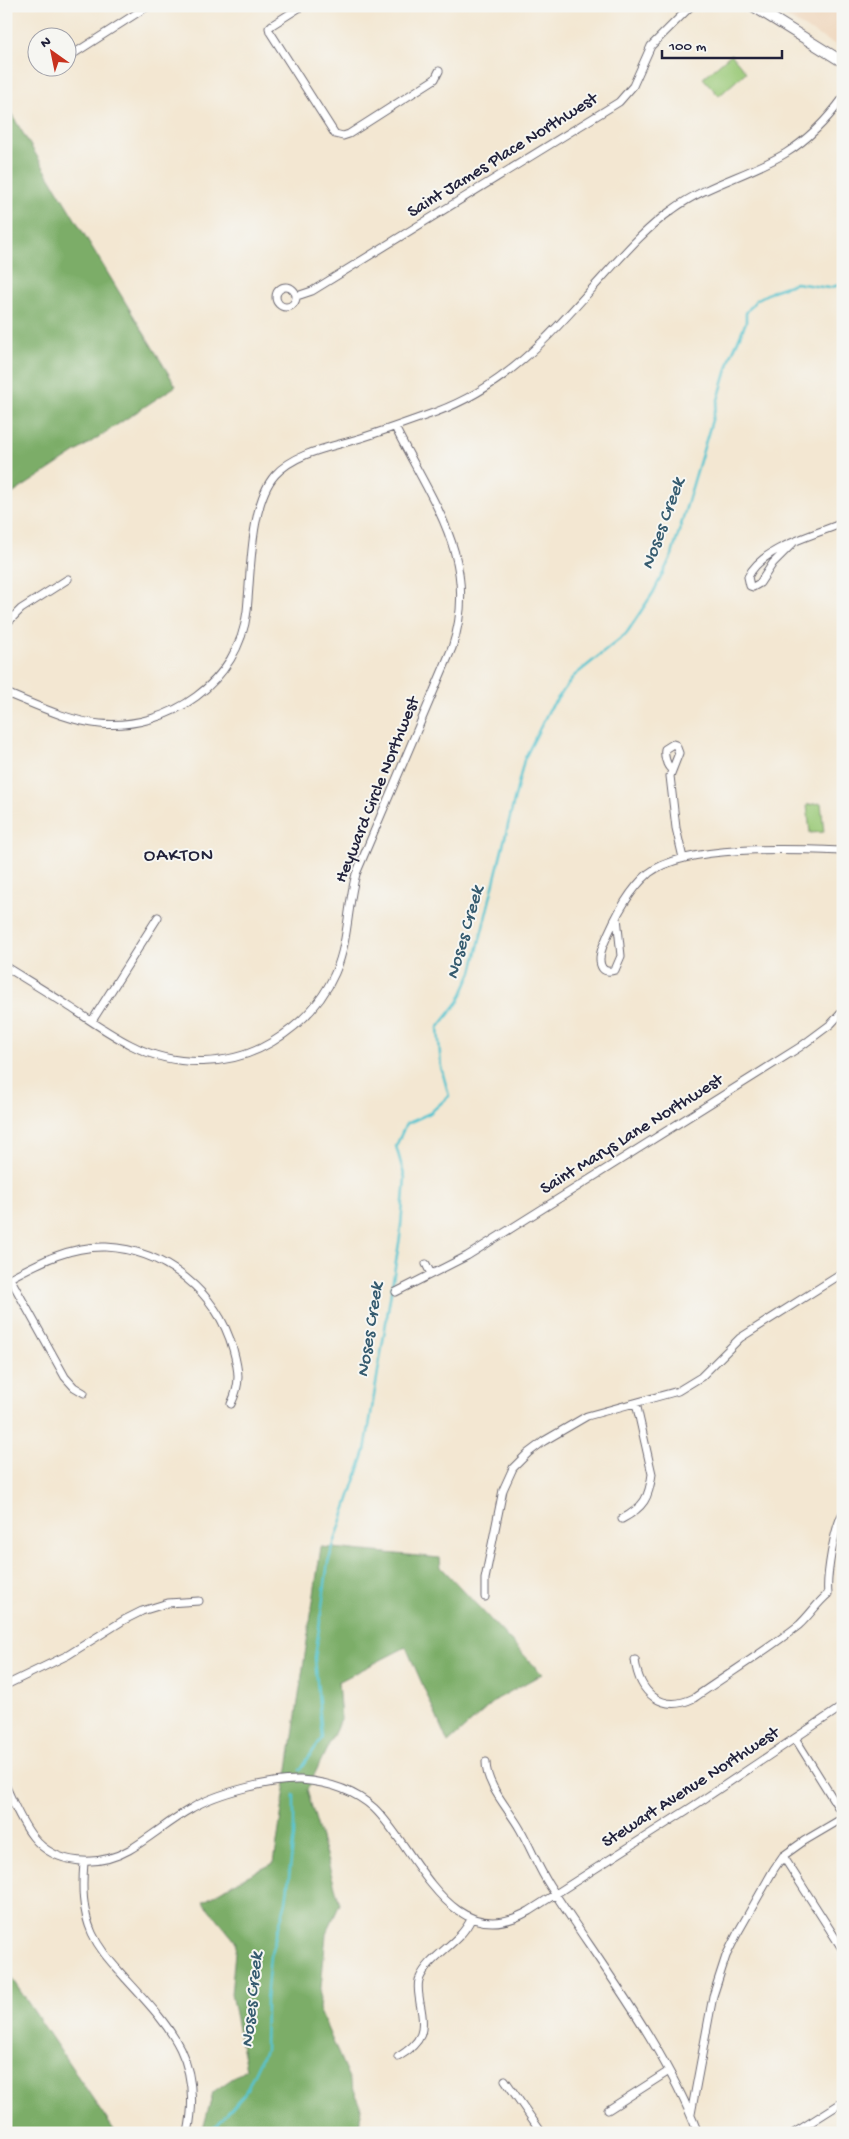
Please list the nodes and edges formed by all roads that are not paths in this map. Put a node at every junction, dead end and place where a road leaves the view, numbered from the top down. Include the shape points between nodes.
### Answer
1 (148, 6) edge
2 (302, 6) edge
3 (690, 6) edge
4 (753, 6) edge
5 (78, 51) edge
6 (843, 62) edge
7 (439, 71) dead end
8 (843, 98) edge
9 (297, 296) dead end
10 (395, 427) junction
11 (843, 523) edge
12 (793, 543) junction
13 (68, 579) dead end
14 (6, 624) edge
15 (6, 693) edge
16 (671, 769) dead end
17 (843, 851) edge
18 (682, 858) junction
19 (158, 917) dead end
20 (617, 918) junction
21 (6, 967) edge
22 (843, 1011) edge
23 (92, 1021) junction
24 (426, 1264) dead end
25 (431, 1274) junction
26 (843, 1274) edge
27 (8, 1279) edge
28 (396, 1292) dead end
29 (84, 1393) dead end
30 (636, 1402) junction
31 (231, 1404) dead end
32 (843, 1513) edge
33 (622, 1520) dead end
34 (485, 1598) dead end
35 (199, 1602) dead end
36 (635, 1660) dead end
37 (6, 1685) edge
38 (843, 1706) edge
39 (795, 1738) junction
40 (486, 1762) dead end
41 (6, 1787) edge
42 (843, 1816) edge
43 (783, 1856) junction
44 (84, 1862) junction
45 (555, 1894) junction
46 (471, 1918) junction
47 (843, 1950) edge
48 (398, 2057) dead end
49 (670, 2072) junction
50 (505, 2080) dead end
51 (843, 2102) edge
52 (608, 2110) dead end
53 (691, 2114) junction
54 (188, 2133) edge
55 (542, 2133) edge
56 (698, 2133) edge
57 (794, 2133) edge

1 - 5 street
2 - 7 street via 272,25 270,32 335,134 349,134 435,79
3 - 9 street, Saint James Place Northwest via 650,46 633,86 619,102 312,291
4 - 6 street
8 - 10 street via 818,129 787,153 688,199 649,227 538,347 505,376 456,405
10 - 15 street via 303,456 281,469 268,483 258,511 247,612 240,639 220,674 204,692 171,712 150,720 113,725 83,721
10 - 23 street, Heyward Circle Northwest via 452,541 460,567 462,604 452,648 356,874 346,939 330,982 313,1009 291,1030 256,1051 209,1062 156,1055 131,1046
11 - 12 street
12 - 12 street via 760,560 748,577 750,586 760,583 773,563
13 - 14 street via 21,609
16 - 18 street
17 - 18 street via 740,852
18 - 20 street via 645,877
19 - 23 street
20 - 20 street via 604,942 600,959 600,966 609,972 615,970 621,956
21 - 23 street, Heyward Circle Northwest
22 - 25 street, Saint Marys Lane Northwest via 800,1047 475,1251
24 - 25 street
25 - 28 street, Saint Marys Lane Northwest
26 - 30 street via 740,1338 690,1385
27 - 29 street via 65,1377
27 - 31 street via 58,1254 88,1248 121,1249 164,1263 200,1291 226,1329 239,1375
30 - 33 street via 652,1474 643,1504
30 - 34 street via 587,1416 544,1441 513,1468 502,1490 484,1579
32 - 36 street via 837,1525 828,1594 789,1632 694,1698 679,1703 658,1700 645,1690 637,1675
35 - 37 street via 168,1603 142,1611 68,1655
38 - 39 street, Stewart Avenue Northwest
39 - 42 street
39 - 45 street, Stewart Avenue Northwest
40 - 45 street via 492,1782
41 - 44 street via 37,1842 57,1854
42 - 43 street
43 - 47 street
43 - 53 street via 737,1934 719,1976
44 - 46 street via 103,1861 119,1855 190,1809 215,1797 280,1781 314,1781 351,1792 372,1807 445,1901
44 - 54 street via 83,1898 95,1939 112,1963 166,2023 181,2050 192,2088
45 - 46 street, Stewart Avenue Northwest via 512,1919
45 - 49 street
46 - 48 street via 422,1975 418,1986 423,2018 421,2036 416,2045
49 - 52 street
49 - 53 street
50 - 55 street
51 - 57 street
53 - 56 street

